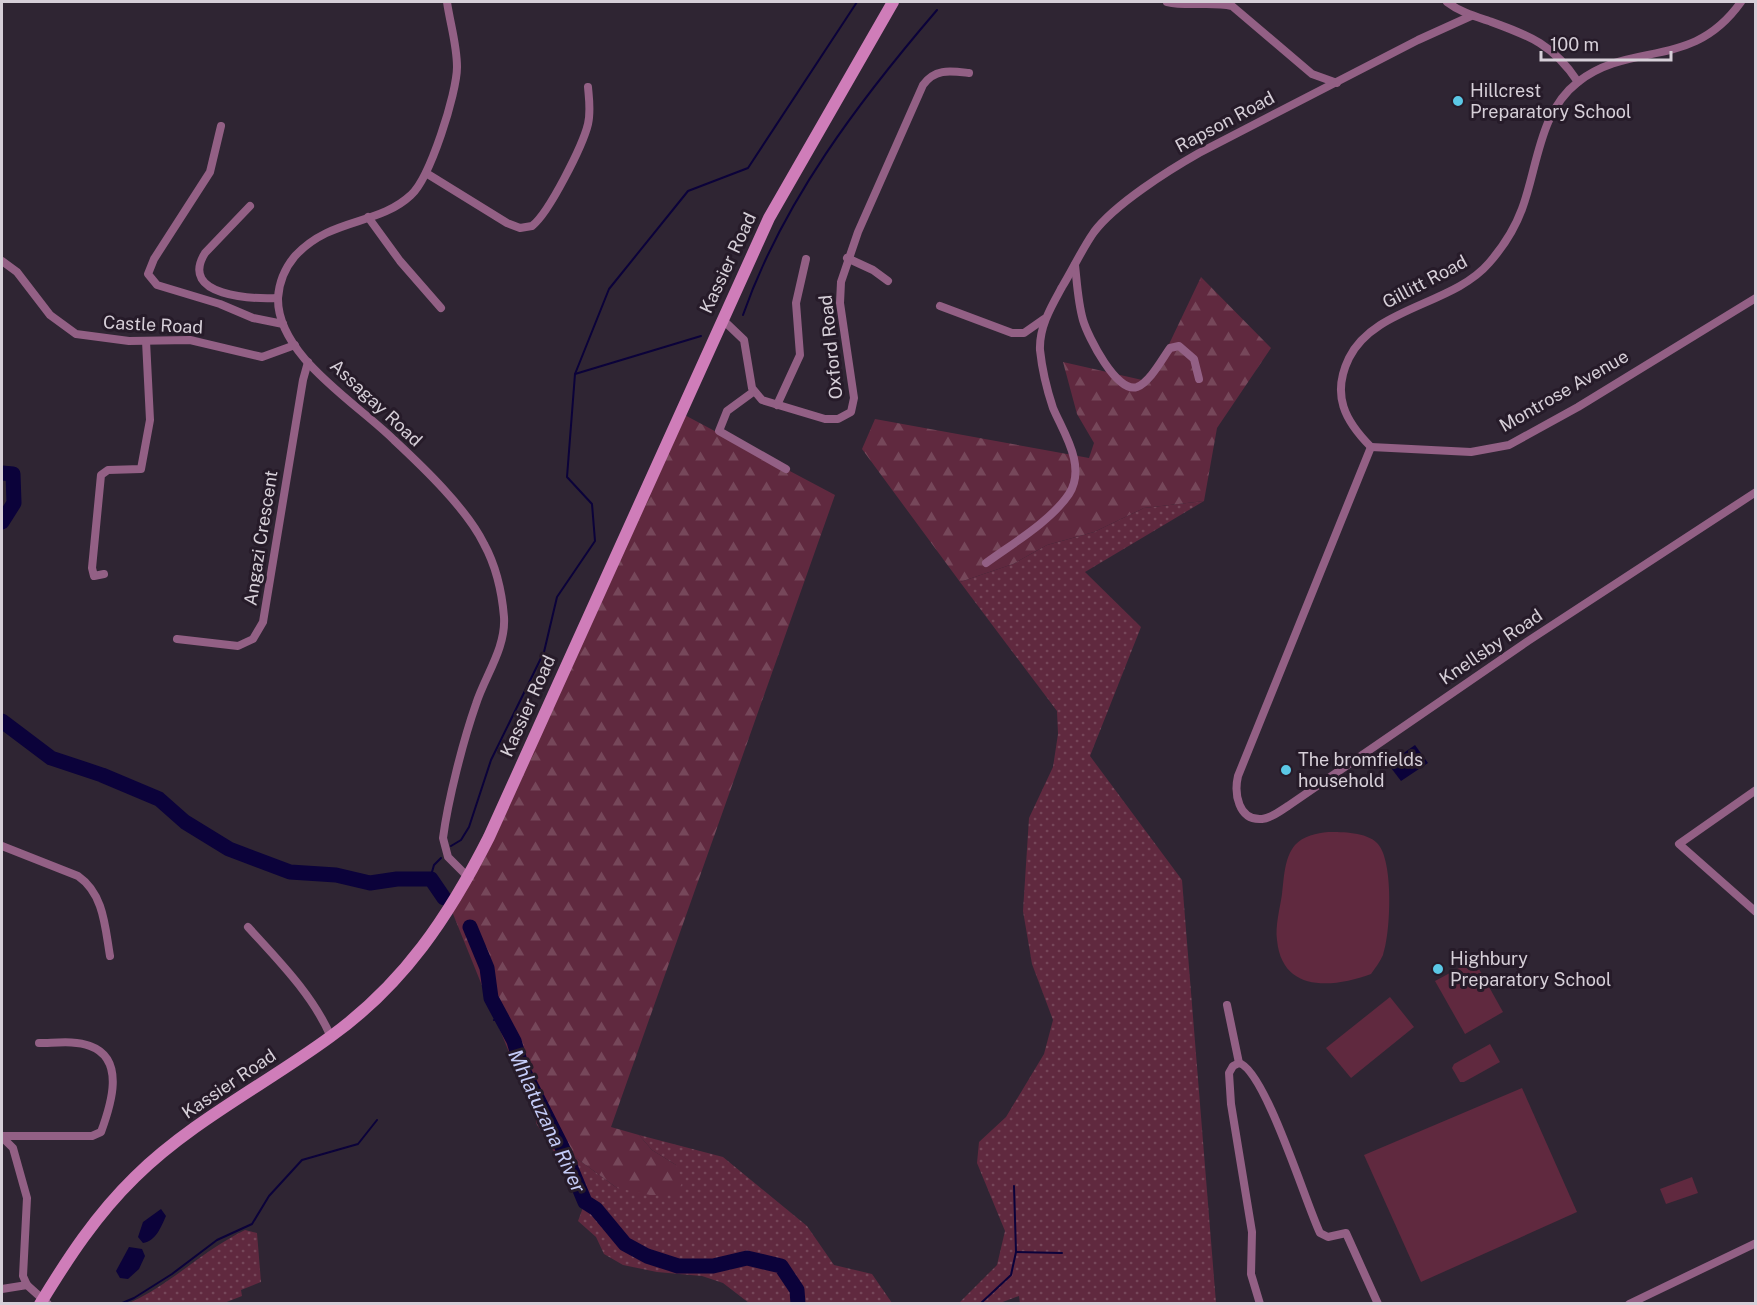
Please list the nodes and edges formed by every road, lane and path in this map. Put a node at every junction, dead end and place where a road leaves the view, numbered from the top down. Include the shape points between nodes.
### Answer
1 (447, 2) edge
2 (893, 2) edge
3 (1167, 2) edge
4 (1447, 2) edge
5 (1741, 2) edge
6 (1471, 16) junction
7 (969, 73) dead end
8 (1337, 82) junction
9 (1578, 82) junction
10 (588, 87) dead end
11 (221, 126) dead end
12 (426, 173) junction
13 (250, 206) dead end
14 (368, 217) junction
15 (847, 258) junction
16 (806, 259) dead end
17 (2, 261) edge
18 (1075, 265) junction
19 (888, 281) dead end
20 (278, 298) junction
21 (1755, 298) edge
22 (940, 306) dead end
23 (441, 308) dead end
24 (1046, 318) junction
25 (722, 319) junction
26 (283, 324) junction
27 (146, 341) junction
28 (295, 345) junction
29 (308, 362) junction
30 (1199, 379) dead end
31 (753, 392) junction
32 (777, 405) junction
33 (1371, 447) junction
34 (786, 469) dead end
35 (1755, 492) edge
36 (986, 564) dead end
37 (104, 574) dead end
38 (177, 639) dead end
39 (1755, 790) edge
40 (2, 846) edge
41 (469, 878) junction
42 (1755, 912) edge
43 (248, 927) dead end
44 (110, 956) dead end
45 (1227, 1005) dead end
46 (331, 1037) junction
47 (39, 1043) dead end
48 (1239, 1063) junction
49 (2, 1137) edge
50 (1755, 1243) edge
51 (27, 1285) junction
52 (2, 1289) edge
53 (44, 1302) edge
54 (1260, 1304) edge
55 (1378, 1304) edge
56 (1629, 1304) edge

1 - 12 street, Assagay Road via 457,54 456,76
2 - 25 main road, Kassier Road via 797,166
3 - 8 street via 1232,6 1312,74
4 - 6 street
5 - 9 street, Gillitt Road via 1720,27 1698,41 1608,67
6 - 8 street, Rapson Road
6 - 9 street via 1547,46 1561,57
7 - 15 street, Oxford Road via 941,72 923,85
8 - 18 street, Rapson Road via 1181,163 1103,222
9 - 33 street, Gillitt Road via 1547,122 1519,218 1489,263 1452,290 1384,323 1349,356 1341,392 1345,414 1350,426
10 - 12 street via 590,108 585,135 547,209 532,226 520,228 507,223
11 - 26 street via 210,172 148,274 157,285 253,318
12 - 14 street, Assagay Road via 405,201
13 - 20 street via 205,253 200,272 210,286 225,295
14 - 20 street, Assagay Road via 326,231 302,249 283,274
14 - 23 street
15 - 19 street
15 - 32 street, Oxford Road via 840,303 854,398 851,412 831,419
16 - 32 street via 796,303 800,355
17 - 27 street, Castle Road via 17,272 50,315 71,332 105,340
18 - 24 street, Rapson Road
18 - 30 street via 1086,330 1122,385 1142,385 1170,348 1179,346 1194,359
20 - 26 street, Assagay Road
21 - 33 street, Montrose Avenue via 1578,407 1509,444 1471,452
22 - 24 street via 1012,333 1024,333
24 - 36 street, Rapson Road via 1040,352 1054,408 1074,460 1070,493 1036,526
25 - 31 street via 744,340
25 - 41 main road, Kassier Road
26 - 28 street, Assagay Road
27 - 28 street, Castle Road via 190,340 262,357
27 - 37 street via 150,420 141,470 108,470 101,476 92,568 94,576
28 - 29 street, Assagay Road
29 - 38 street, Angazi Crescent via 263,622 253,639 242,645
29 - 41 street, Assagay Road via 393,439 468,519 484,543 499,586 504,620 500,646 476,704 443,838 448,857
31 - 32 street, Oxford Road
31 - 34 street via 727,411 719,431
33 - 35 street, Knellsby Road via 1238,776 1236,798 1245,812 1262,819 1288,806
39 - 42 street via 1679,843
40 - 44 street via 78,876 88,884 101,906
41 - 46 main road, Kassier Road via 438,929 402,972
43 - 46 street via 288,971 323,1019
45 - 48 street
46 - 53 main road, Kassier Road via 191,1131 143,1170 92,1225
47 - 49 street via 90,1046 108,1060 113,1086 101,1132 92,1137
48 - 54 street via 1229,1073 1231,1104 1252,1232 1251,1274
48 - 55 street via 1249,1069 1278,1126 1320,1233 1329,1238 1346,1233
49 - 51 street via 13,1148 27,1198 22,1260
50 - 56 street
51 - 52 street
51 - 53 street

